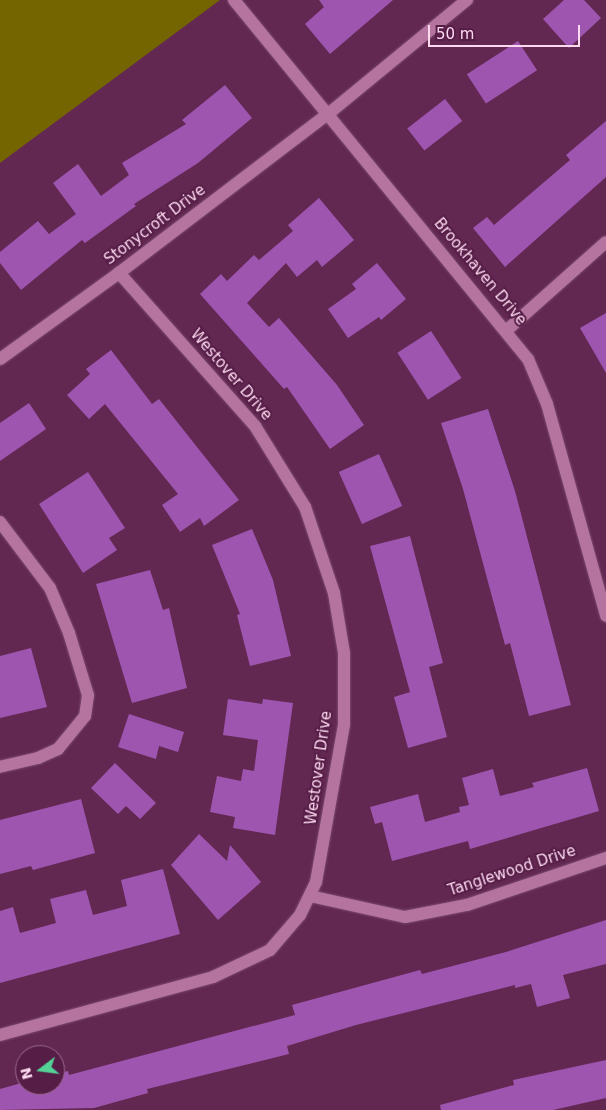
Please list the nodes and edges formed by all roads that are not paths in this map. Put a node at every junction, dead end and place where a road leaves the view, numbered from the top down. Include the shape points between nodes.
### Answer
1 (234, 0) edge
2 (467, 0) edge
3 (328, 114) junction
4 (606, 242) edge
5 (119, 273) junction
6 (507, 330) junction
7 (0, 358) edge
8 (0, 522) edge
9 (606, 616) edge
10 (0, 768) edge
11 (606, 858) edge
12 (310, 896) junction
13 (0, 1035) edge

1 - 3 street, Brookhaven Drive
2 - 3 street, Stonycroft Drive
3 - 5 street, Stonycroft Drive
3 - 6 street, Brookhaven Drive
4 - 6 street
5 - 7 street, Stonycroft Drive
5 - 12 street, Westover Drive via 255,426 305,507 326,563 344,653 344,725 328,822
6 - 9 street, Brookhaven Drive via 528,359 547,404
8 - 10 street via 50,588 69,633 88,695 85,716 58,749
11 - 12 street, Tanglewood Drive via 467,905 406,917
12 - 13 street, Westover Drive via 300,915 270,950 234,970

